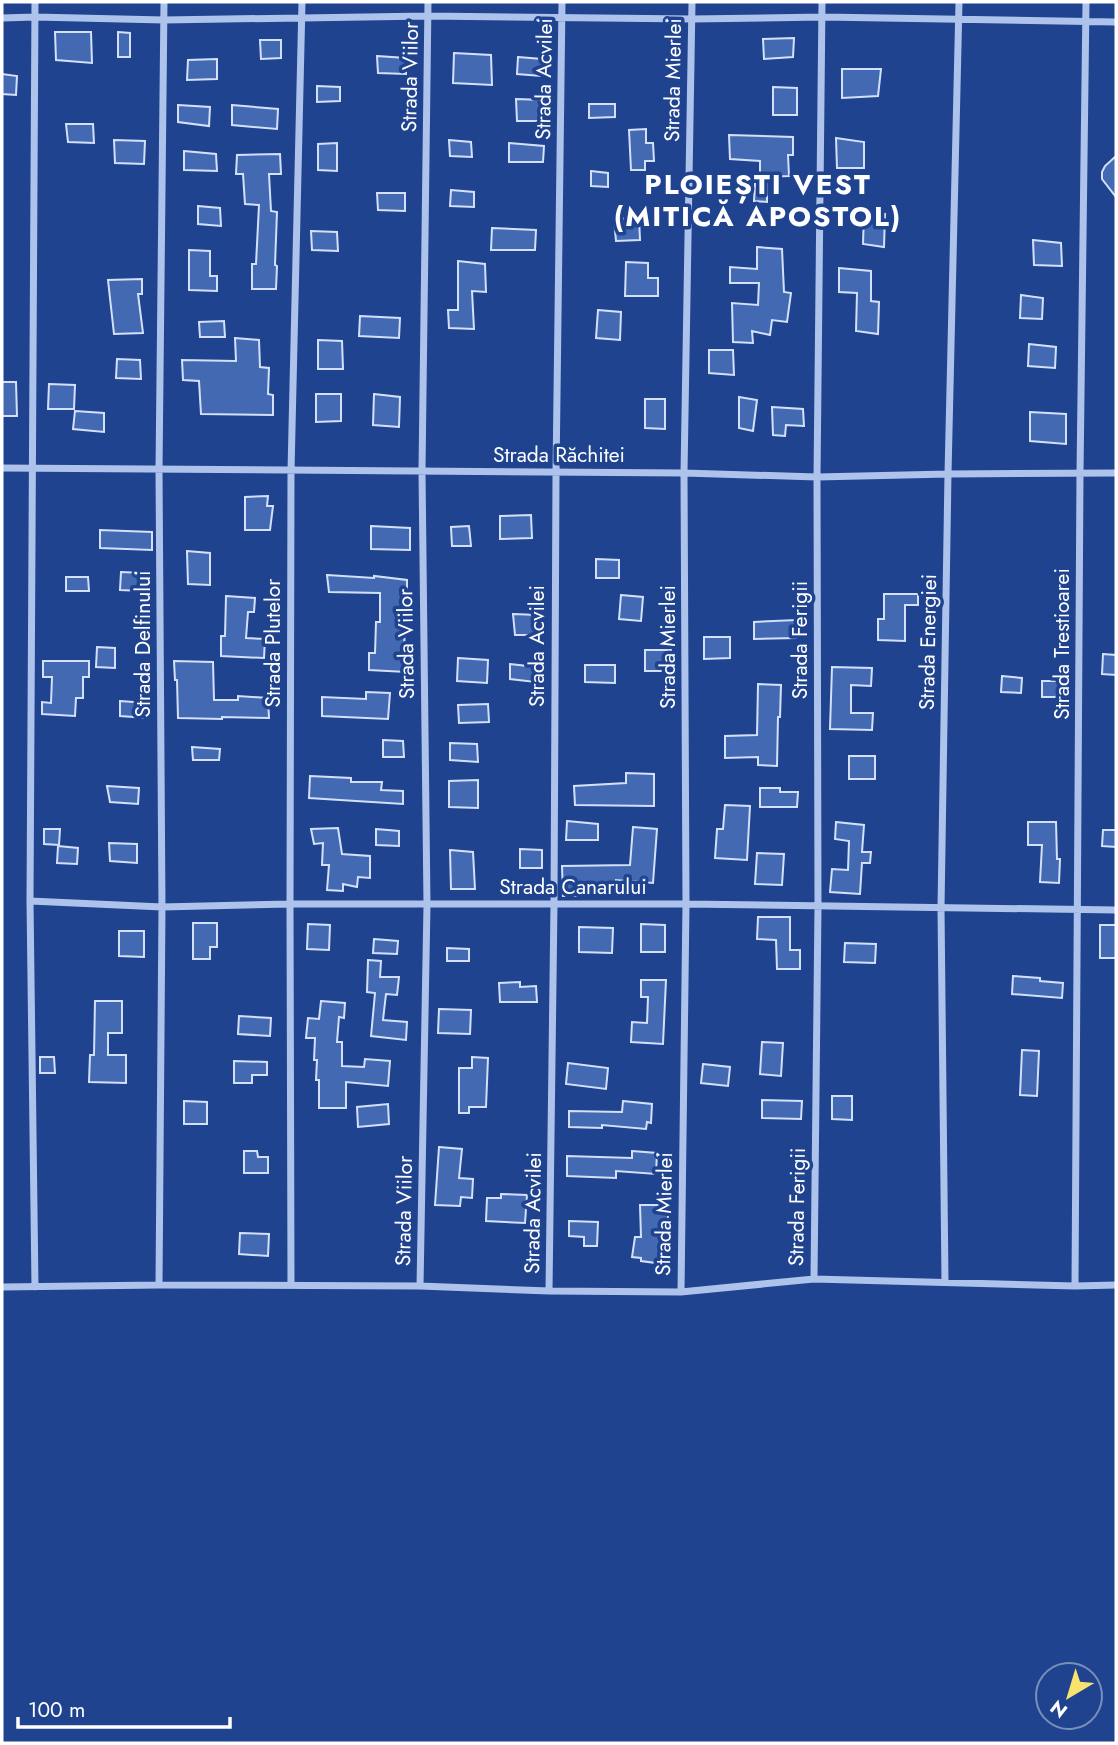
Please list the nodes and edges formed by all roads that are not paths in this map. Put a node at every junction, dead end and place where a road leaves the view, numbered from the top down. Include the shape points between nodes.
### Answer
1 (36, 2) edge
2 (164, 2) edge
3 (302, 2) edge
4 (428, 2) edge
5 (562, 2) edge
6 (692, 2) edge
7 (822, 2) edge
8 (959, 2) edge
9 (1086, 2) edge
10 (428, 16) junction
11 (35, 17) junction
12 (562, 17) junction
13 (823, 17) junction
14 (2, 18) edge
15 (302, 18) junction
16 (692, 19) junction
17 (959, 19) junction
18 (164, 20) junction
19 (1086, 22) junction
20 (1116, 22) edge
21 (2, 468) edge
22 (32, 468) junction
23 (159, 470) junction
24 (291, 471) junction
25 (422, 471) junction
26 (556, 473) junction
27 (684, 473) junction
28 (1080, 473) junction
29 (1116, 473) edge
30 (948, 474) junction
31 (817, 477) junction
32 (30, 901) junction
33 (290, 904) junction
34 (554, 904) junction
35 (686, 904) junction
36 (427, 905) junction
37 (162, 906) junction
38 (818, 906) junction
39 (941, 908) junction
40 (1079, 910) junction
41 (1116, 910) edge
42 (814, 1279) junction
43 (945, 1282) junction
44 (1116, 1284) edge
45 (159, 1285) junction
46 (291, 1285) junction
47 (420, 1286) junction
48 (1075, 1286) junction
49 (2, 1287) edge
50 (35, 1287) junction
51 (549, 1291) junction
52 (681, 1292) junction

1 - 11 street
2 - 18 street, Strada Delfinului
3 - 15 street, Strada Plutelor
4 - 10 street, Strada Viilor
5 - 12 street, Strada Acvilei
6 - 16 street, Strada Mierlei
7 - 13 street, Strada Ferigii
8 - 17 street, Strada Energiei
9 - 19 street, Strada Trestioarei
10 - 12 street
10 - 15 street
10 - 25 street, Strada Viilor
11 - 14 street
11 - 18 street
11 - 22 street
12 - 16 street
12 - 26 street, Strada Acvilei
13 - 16 street
13 - 17 street
13 - 31 street, Strada Ferigii
15 - 18 street
15 - 24 street, Strada Plutelor
16 - 27 street, Strada Mierlei
17 - 19 street
17 - 30 street, Strada Energiei
18 - 23 street, Strada Delfinului
19 - 20 street
19 - 28 street, Strada Trestioarei
21 - 22 street, Strada Răchitei
22 - 23 street, Strada Răchitei
22 - 32 street
23 - 24 street, Strada Răchitei
23 - 37 street, Strada Delfinului
24 - 25 street, Strada Răchitei
24 - 33 street, Strada Plutelor
25 - 26 street, Strada Răchitei
25 - 36 street, Strada Viilor
26 - 27 street, Strada Răchitei
26 - 34 street, Strada Acvilei
27 - 31 street, Strada Răchitei
27 - 35 street, Strada Mierlei
28 - 29 street, Strada Răchitei
28 - 30 street, Strada Răchitei
28 - 40 street, Strada Trestioarei
30 - 31 street, Strada Răchitei
30 - 39 street, Strada Energiei
31 - 38 street, Strada Ferigii
32 - 37 street, Strada Canarului
32 - 50 street
33 - 36 street, Strada Canarului
33 - 37 street, Strada Canarului
33 - 46 street, Strada Plutelor
34 - 35 street, Strada Canarului
34 - 36 street, Strada Canarului
34 - 51 street, Strada Acvilei
35 - 38 street, Strada Canarului
35 - 52 street, Strada Mierlei
36 - 47 street, Strada Viilor
37 - 45 street, Strada Delfinului
38 - 39 street, Strada Canarului
38 - 42 street, Strada Ferigii
39 - 40 street, Strada Canarului
39 - 43 street, Strada Energiei
40 - 41 street, Strada Canarului
40 - 48 street, Strada Trestioarei
42 - 43 street
42 - 52 street
43 - 48 street
44 - 48 street
45 - 46 street
45 - 50 street
46 - 47 street
47 - 51 street
49 - 50 street
51 - 52 street

